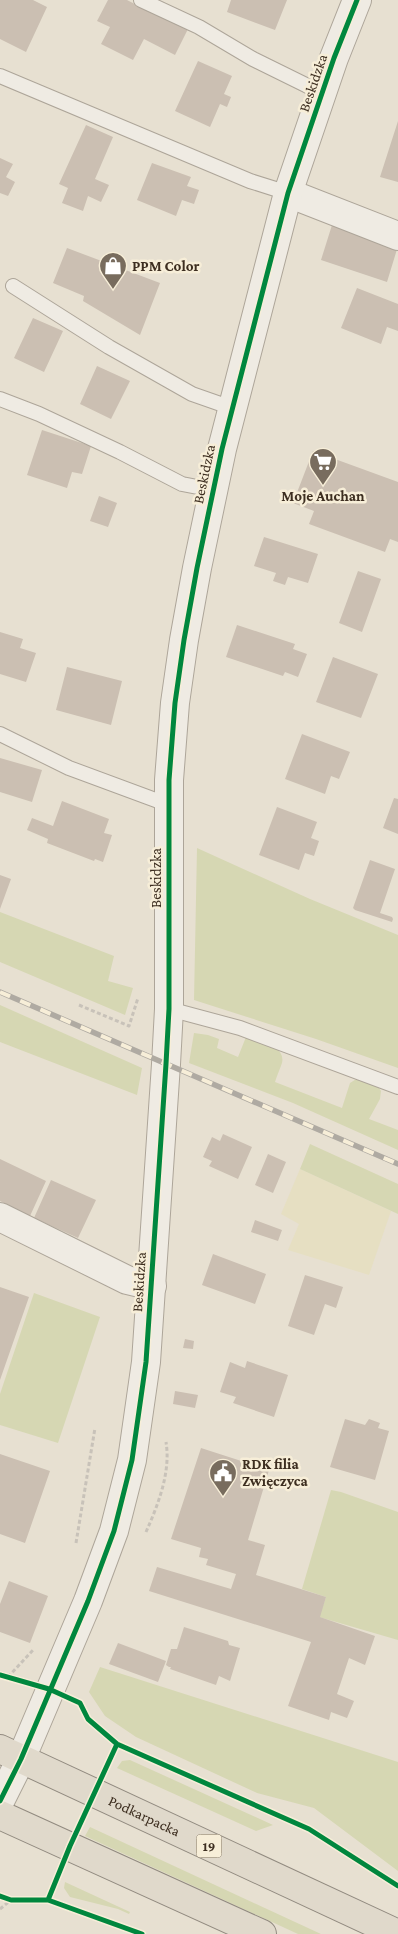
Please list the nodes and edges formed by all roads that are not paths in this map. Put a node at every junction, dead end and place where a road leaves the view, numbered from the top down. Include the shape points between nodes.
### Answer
1 (141, 0) edge
2 (357, 0) edge
3 (0, 76) edge
4 (322, 93) junction
5 (288, 193) junction
6 (398, 236) edge
7 (13, 286) dead end
8 (0, 399) edge
9 (232, 408) junction
10 (213, 490) junction
11 (0, 734) edge
12 (169, 805) junction
13 (168, 1010) junction
14 (398, 1087) edge
15 (0, 1217) edge
16 (152, 1286) junction
17 (10, 1754) edge
18 (0, 1801) edge
19 (0, 1815) edge
20 (262, 1934) edge
21 (398, 1934) edge

1 - 4 lane
2 - 4 street, Beskidzka
3 - 5 lane via 250,181
4 - 5 street, Beskidzka
5 - 6 street
5 - 9 street, Beskidzka
7 - 9 lane via 109,347 192,394
8 - 10 lane via 39,414 182,484
9 - 10 street, Beskidzka
10 - 12 street, Beskidzka via 177,684
11 - 12 lane via 69,768
12 - 13 street, Beskidzka
13 - 14 lane via 240,1028
13 - 16 street, Beskidzka
15 - 16 street, Beskidzka via 127,1280
16 - 17 street, Beskidzka via 138,1422 114,1531 88,1601
17 - 18 street, Beskidzka
17 - 21 highway, Podkarpacka / 19
19 - 20 highway

